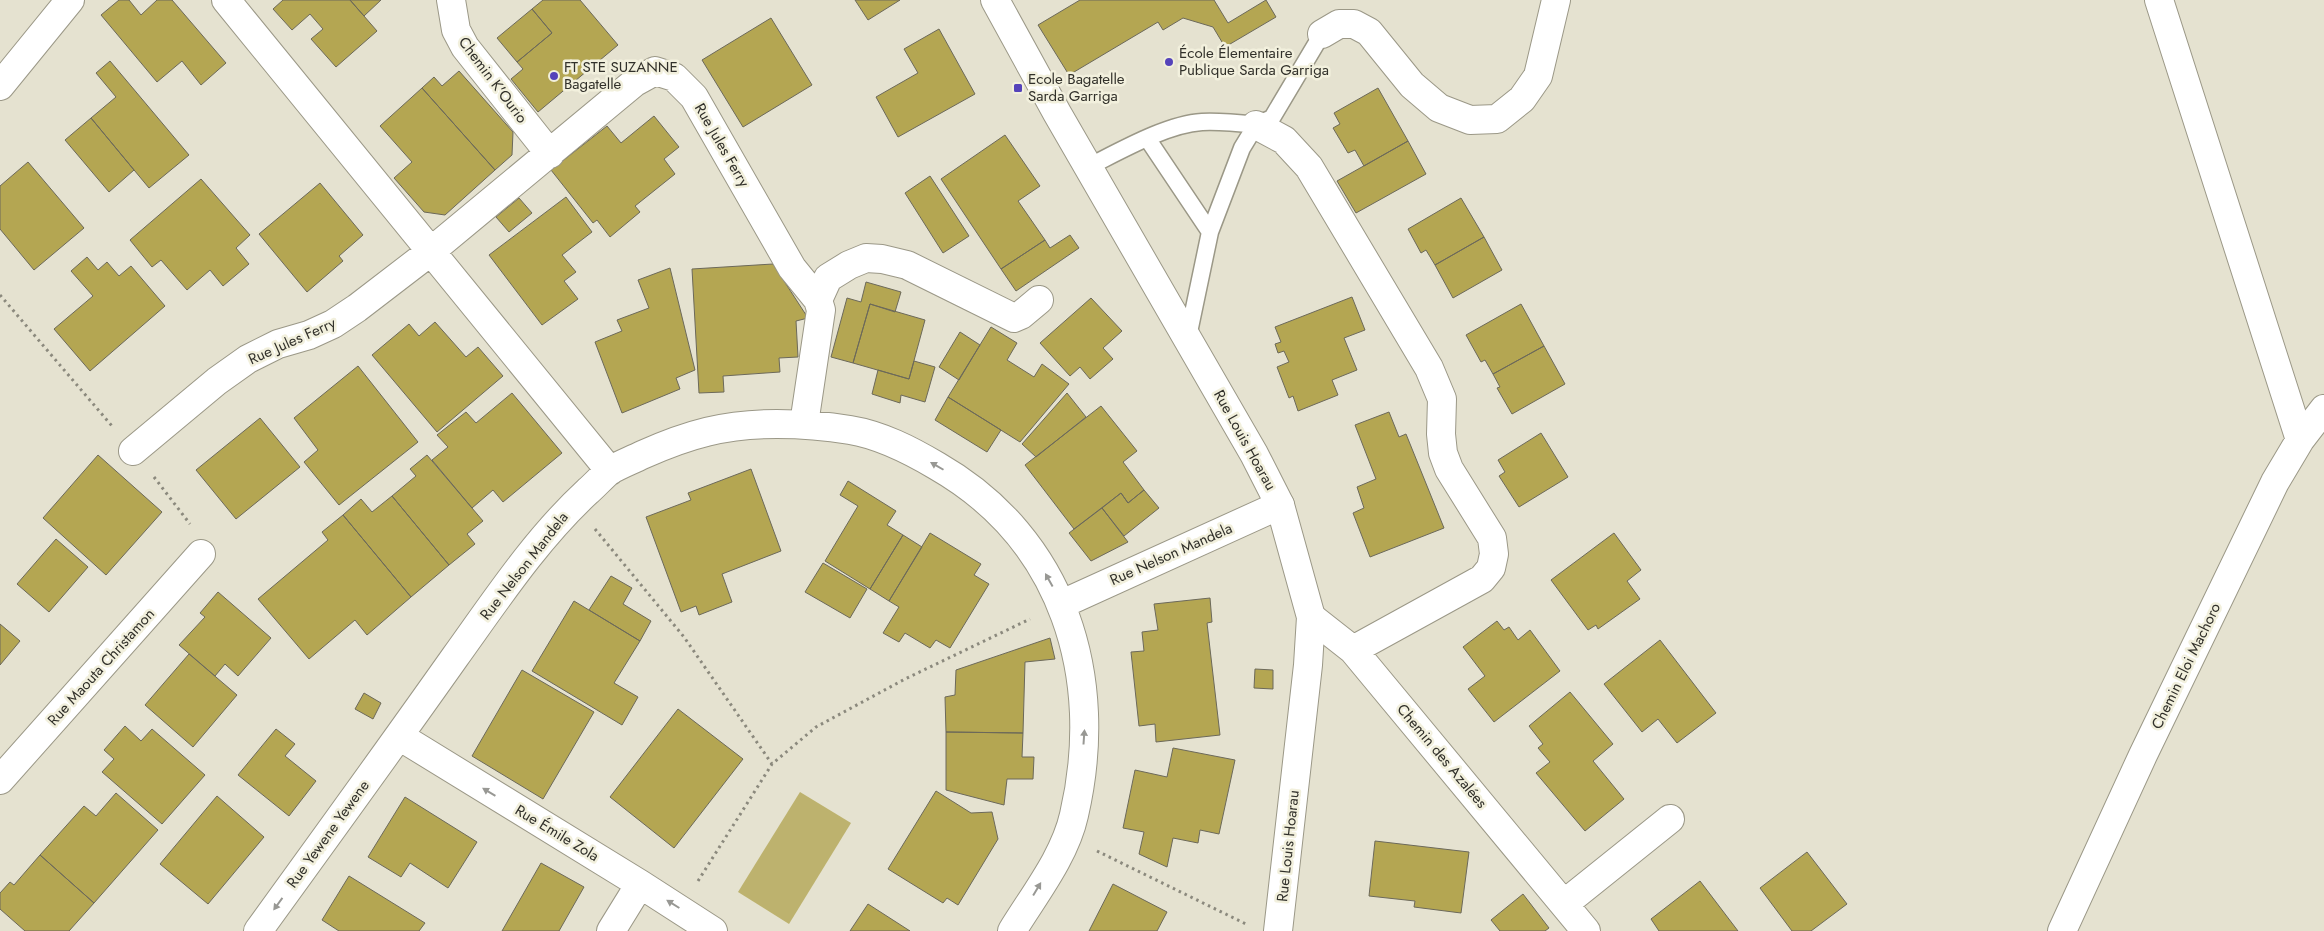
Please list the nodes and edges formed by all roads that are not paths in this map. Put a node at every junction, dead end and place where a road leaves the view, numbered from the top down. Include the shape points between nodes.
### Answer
1 (70, 0) edge
2 (226, 0) edge
3 (451, 0) edge
4 (995, 0) edge
5 (1556, 0) edge
6 (2159, 0) edge
7 (1322, 34) joint
8 (0, 86) edge
9 (1256, 125) junction
10 (1147, 138) junction
11 (550, 154) junction
12 (1088, 167) junction
13 (1210, 232) junction
14 (430, 252) junction
15 (818, 300) junction
16 (1039, 300) dead end
17 (1188, 337) junction
18 (2324, 409) edge
19 (804, 424) junction
20 (2300, 440) junction
21 (134, 451) road end
22 (610, 471) junction
23 (1280, 505) junction
24 (201, 554) road end
25 (1062, 604) junction
26 (1311, 617) junction
27 (1353, 650) junction
28 (399, 736) junction
29 (0, 780) edge
30 (1670, 819) dead end
31 (640, 884) junction
32 (1564, 904) junction
33 (258, 931) edge
34 (611, 931) edge
35 (713, 931) edge
36 (1012, 931) edge
37 (1278, 931) edge
38 (1586, 931) edge
39 (2062, 931) edge

1 - 8 street
2 - 14 street
3 - 11 street, Chemin K'Ourio via 456,30 465,47
4 - 12 street, Rue Louis Hoarau
5 - 7 street via 1538,76 1522,99 1497,119 1470,120 1439,108 1412,85 1369,32 1354,24 1339,24
6 - 20 street
7 - 9 lane via 1272,118
9 - 10 lane via 1200,122
9 - 13 lane via 1242,148
9 - 27 street via 1284,140 1309,168 1430,368 1442,399 1443,453 1449,469 1492,538 1494,554 1491,568 1482,579
10 - 12 lane
10 - 13 lane
11 - 14 street, Rue Jules Ferry
11 - 15 street, Rue Jules Ferry via 635,82 655,71 674,77 694,97 792,268
12 - 17 street, Rue Louis Hoarau
13 - 17 lane
14 - 21 street, Rue Jules Ferry via 333,324 248,359
14 - 22 street
15 - 16 street via 828,278 866,258 907,265 1014,318
15 - 19 street via 821,310
17 - 23 street, Rue Louis Hoarau
18 - 20 street, Chemin Eloi Machoro
19 - 22 street, Rue Nelson Mandela via 742,424 687,436
25 -> 19 street, Rue Nelson Mandela via 1047,575 1019,536 996,509 960,479 905,447 853,430
20 - 39 street, Chemin Eloi Machoro via 2276,482 2147,746
22 - 28 street, Rue Nelson Mandela via 538,544
23 - 25 street, Rue Nelson Mandela
23 - 26 street, Rue Louis Hoarau
24 - 29 street, Rue Maouta Christamon
36 -> 25 street, Rue Nelson Mandela via 1058,854 1073,820 1080,780 1085,717 1080,667
26 - 27 street, Chemin des Azalées
26 - 37 street, Rue Louis Hoarau
27 - 32 street, Chemin des Azalées
31 -> 28 street, Rue Émile Zola
28 -> 33 street, Rue Yewene Yewene
30 - 32 street
31 - 34 street
35 -> 31 street, Rue Émile Zola
32 - 38 street, Chemin des Azalées

